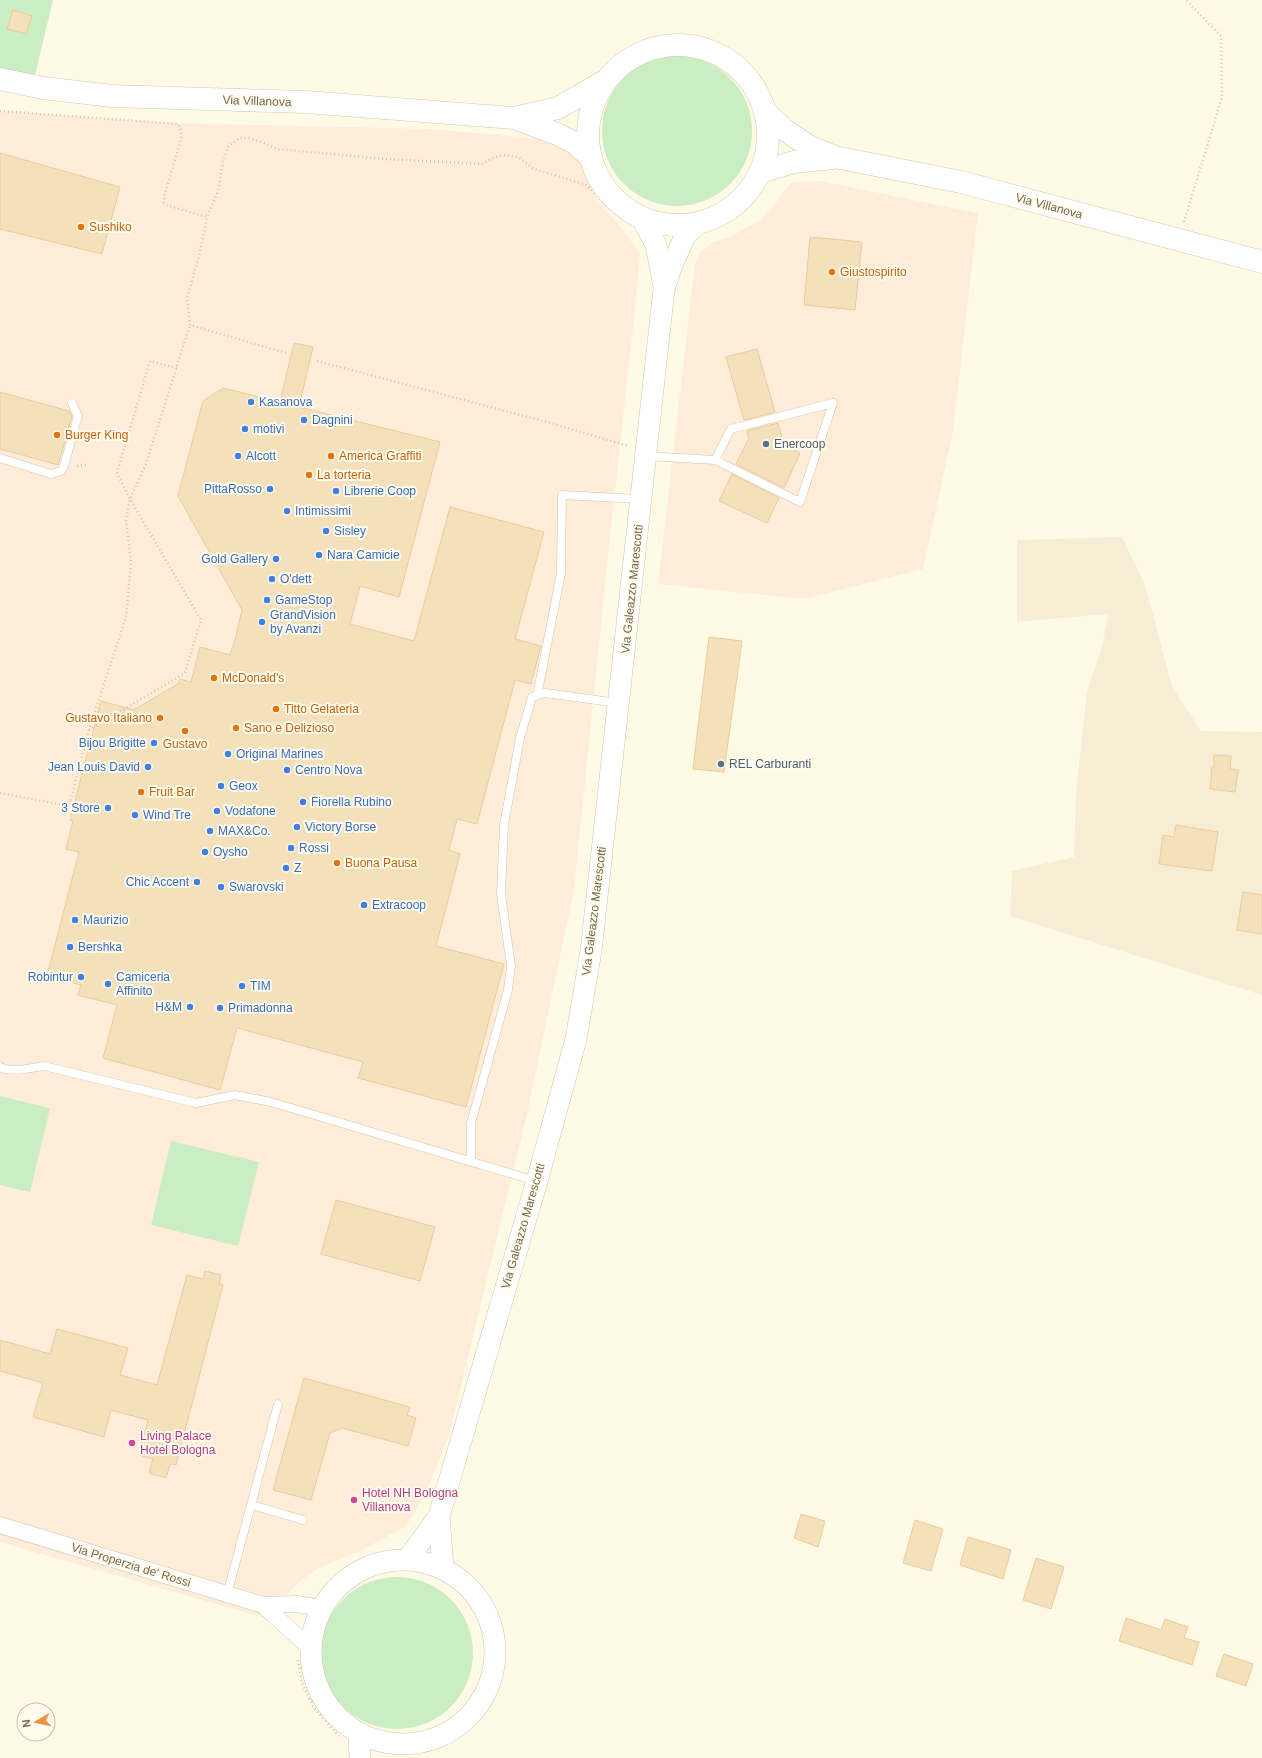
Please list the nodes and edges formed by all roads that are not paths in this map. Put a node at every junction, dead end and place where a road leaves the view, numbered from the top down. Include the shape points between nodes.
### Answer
1 (0, 79) edge
2 (605, 81) junction
3 (766, 113) junction
4 (514, 118) junction
5 (590, 157) junction
6 (835, 157) junction
7 (760, 172) junction
8 (633, 218) junction
9 (697, 224) junction
10 (1262, 262) edge
11 (664, 289) junction
12 (72, 403) dead end
13 (646, 456) junction
14 (0, 458) edge
15 (715, 460) junction
16 (642, 499) junction
17 (537, 696) junction
18 (619, 703) junction
19 (0, 1067) edge
20 (471, 1162) junction
21 (537, 1181) junction
22 (278, 1404) dead end
23 (252, 1505) junction
24 (439, 1516) junction
25 (303, 1520) dead end
26 (0, 1525) edge
27 (408, 1559) junction
28 (442, 1568) junction
29 (227, 1595) junction
30 (262, 1605) junction
31 (321, 1608) junction
32 (310, 1648) junction
33 (351, 1738) junction
34 (407, 1745) junction
35 (360, 1758) edge
36 (382, 1758) edge

1 - 4 main road, Via Villanova via 43,88 112,96 306,102
2 - 3 main road via 623,63 645,50 670,44 695,46 720,54 740,69 756,89
2 - 4 main road, Via Villanova via 558,108
2 - 5 main road via 593,104 590,118
3 - 6 main road, Via Villanova via 810,147
3 - 7 main road via 767,153
4 - 5 main road, Via Villanova via 575,143
5 - 8 main road via 601,182
6 - 7 main road, Via Villanova via 794,162
6 - 10 main road, Via Villanova via 961,182
7 - 9 main road via 749,191 734,206
8 - 9 main road via 666,225
8 - 11 street, Via Galeazzo Marescotti via 656,245
9 - 11 street, Via Galeazzo Marescotti via 685,236
11 - 13 street, Via Galeazzo Marescotti
12 - 14 lane via 78,416 61,471 51,474
13 - 15 lane
13 - 16 street, Via Galeazzo Marescotti
15 - 15 lane via 730,429 833,403 800,502
16 - 17 lane via 562,495 561,573
16 - 18 street, Via Galeazzo Marescotti
17 - 18 lane via 545,693
17 - 20 lane via 532,697 520,738 504,825 501,894 511,966 508,990 472,1124
18 - 21 street, Via Galeazzo Marescotti via 591,951 577,1032
19 - 20 lane via 21,1069 44,1066 196,1103 235,1095 272,1102
20 - 21 lane
21 - 24 street, Via Galeazzo Marescotti
22 - 23 lane
23 - 25 lane
23 - 29 lane
24 - 27 street, Via Galeazzo Marescotti
24 - 28 street, Via Galeazzo Marescotti
26 - 29 street, Via Properzia de' Rossi
27 - 28 street
27 - 31 street via 382,1561 357,1571 336,1586
28 - 34 street via 468,1585 486,1610 495,1639 494,1670 483,1699 463,1722 437,1738
29 - 30 street, Via Properzia de' Rossi
30 - 31 street, Via Properzia de' Rossi via 297,1604
30 - 32 street, Via Properzia de' Rossi
31 - 32 street via 313,1627
32 - 33 street via 314,1678 328,1706 349,1728
33 - 34 street via 380,1744
33 - 35 street
34 - 36 street

